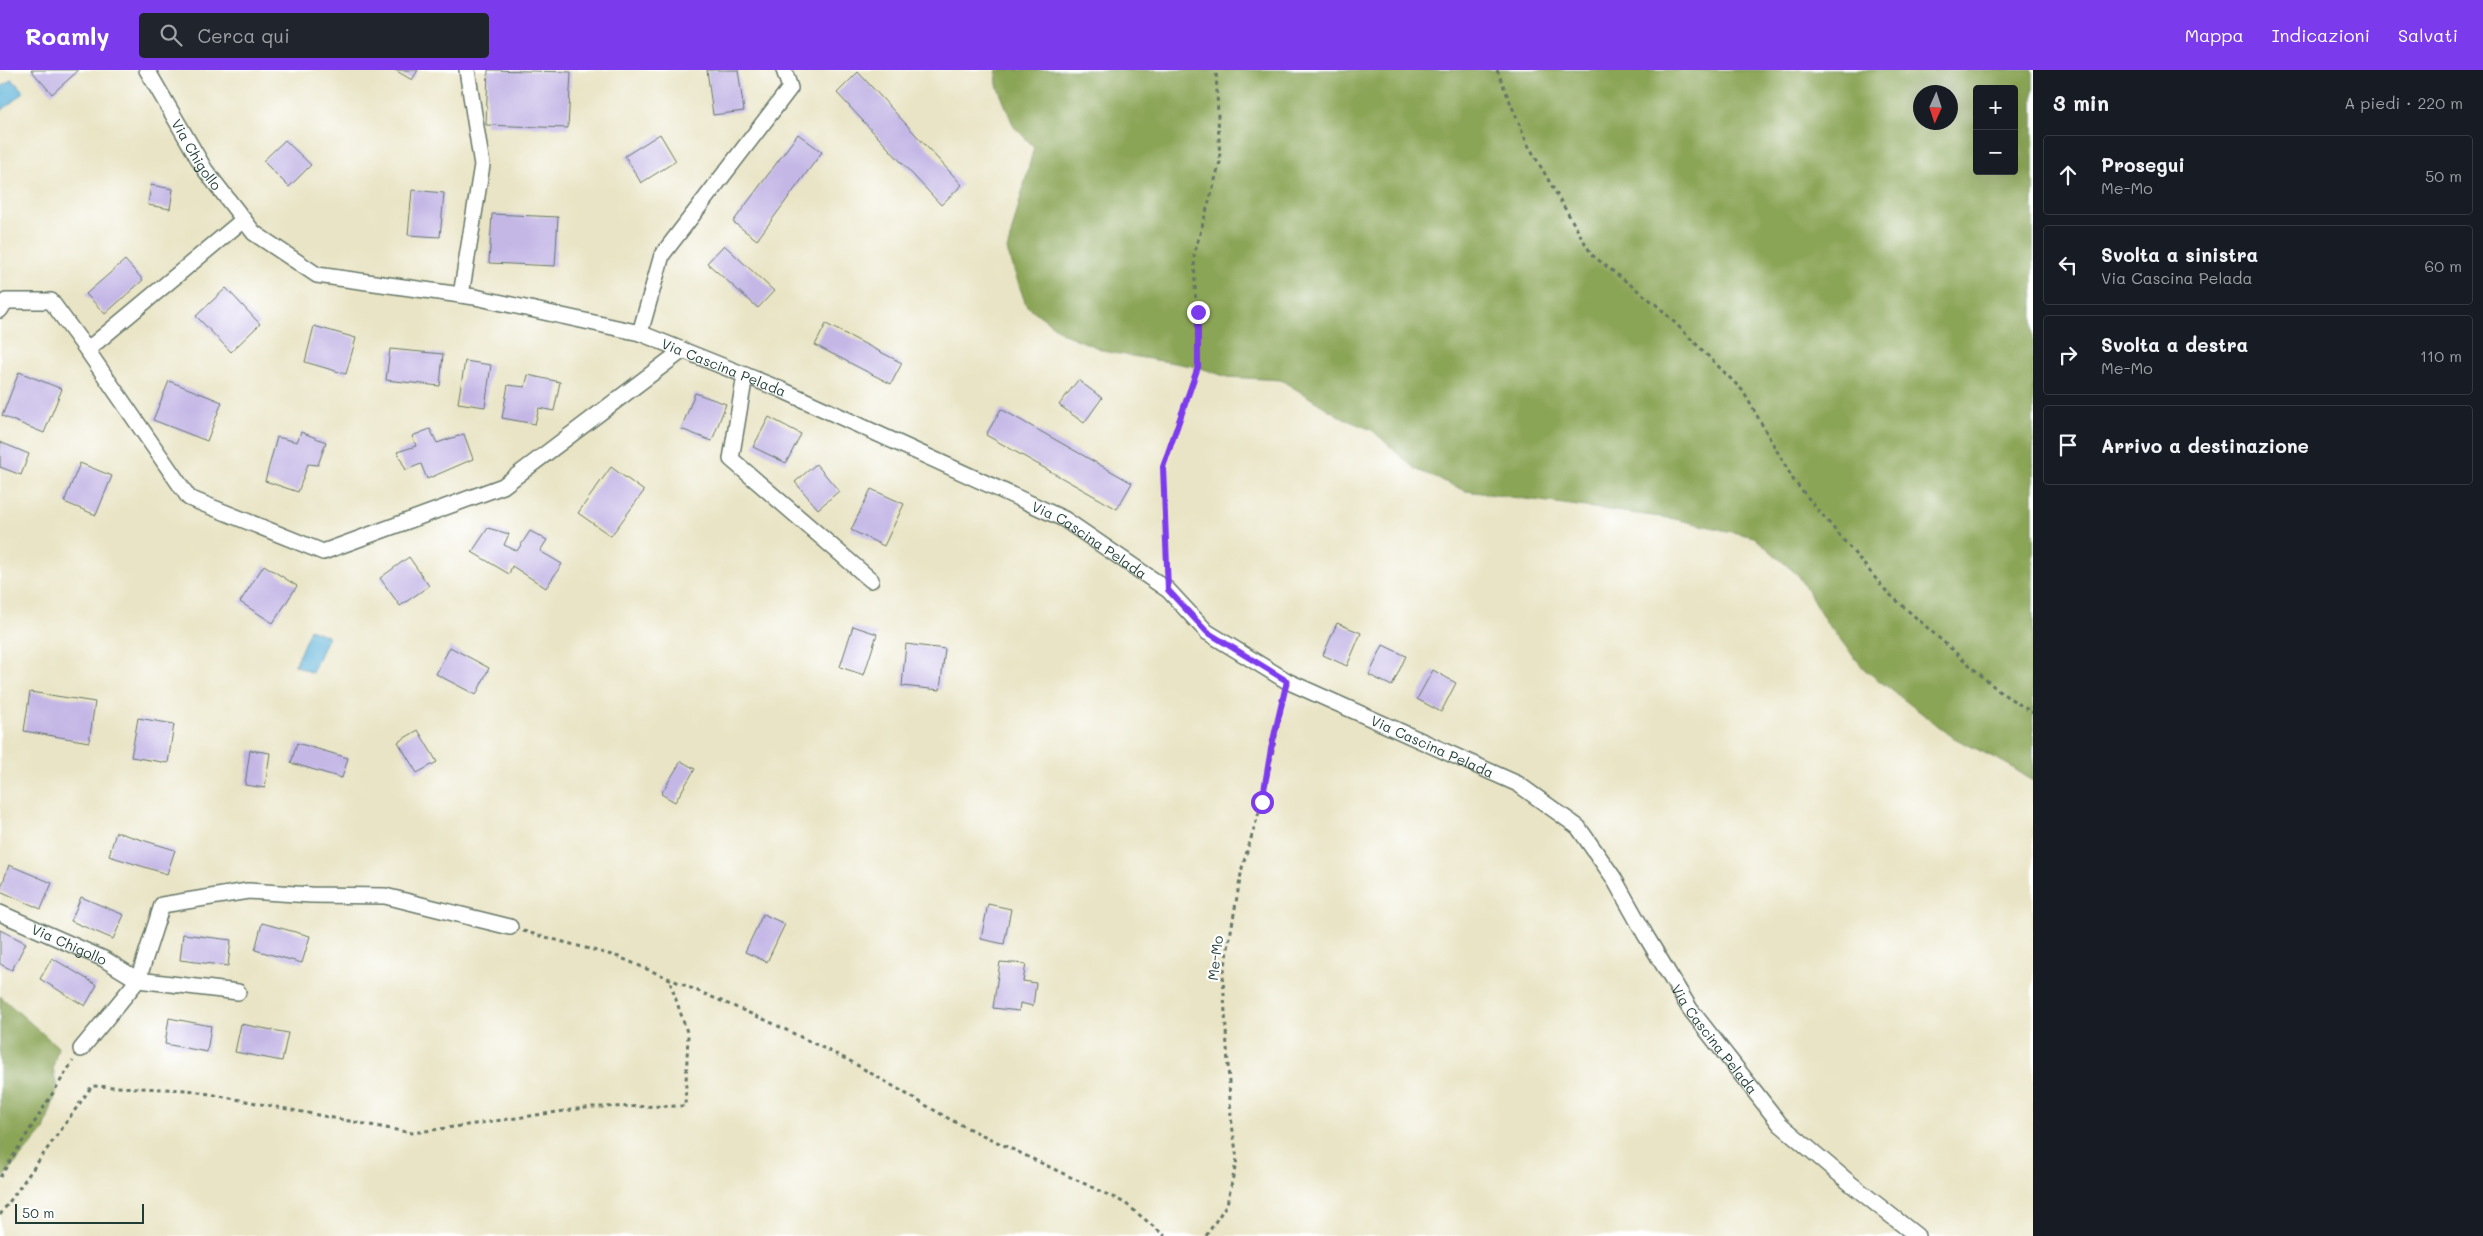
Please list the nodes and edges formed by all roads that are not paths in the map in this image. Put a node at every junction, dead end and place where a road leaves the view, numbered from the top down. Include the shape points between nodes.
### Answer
1 (467, 70) edge
2 (784, 70) edge
3 (150, 71) edge
4 (243, 220) junction
5 (254, 233) joint
6 (461, 295) junction
7 (0, 310) edge
8 (640, 333) junction
9 (87, 350) junction
10 (684, 350) junction
11 (744, 374) junction
12 (870, 580) dead end
13 (0, 913) edge
14 (510, 928) road end
15 (138, 980) junction
16 (238, 992) dead end
17 (80, 1049) road end
18 (1917, 1236) edge

1 - 6 street via 482,165
2 - 8 street via 790,88 662,255
3 - 4 street, Via Chigollo via 205,170
4 - 5 street, Via Chigollo
4 - 9 street
5 - 6 street, Via Cascina Pelada via 317,275
6 - 8 street, Via Cascina Pelada
7 - 9 street via 6,301 51,301
8 - 10 street, Via Cascina Pelada
9 - 10 street via 189,498 323,552 503,486
10 - 11 street, Via Cascina Pelada
11 - 12 street via 731,459
11 - 18 street, Via Cascina Pelada via 1064,518 1168,590 1207,632 1287,681 1518,784 1578,827 1613,877 1690,1009 1780,1124
13 - 15 street, Via Chigollo via 104,959
14 - 15 street via 385,896 248,891 162,905
15 - 16 street
15 - 17 street

